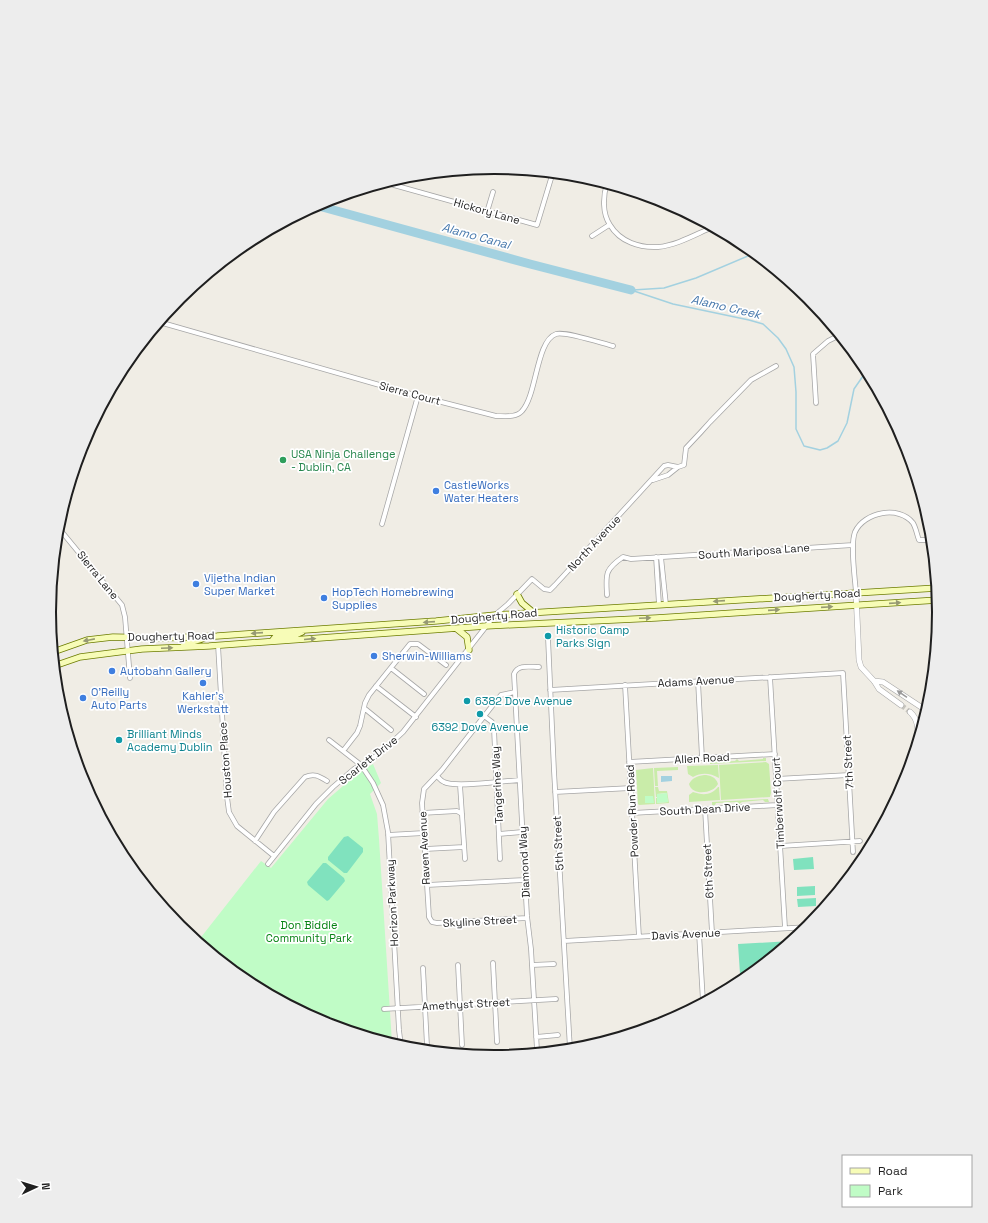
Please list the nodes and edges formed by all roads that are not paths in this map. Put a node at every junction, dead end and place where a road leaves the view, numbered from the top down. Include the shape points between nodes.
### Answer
1 (551, 177) edge
2 (394, 185) edge
3 (605, 188) edge
4 (493, 192) dead end
5 (488, 212) junction
6 (609, 225) junction
7 (708, 229) edge
8 (592, 236) dead end
9 (165, 324) edge
10 (835, 338) edge
11 (613, 346) dead end
12 (776, 366) dead end
13 (418, 396) junction
14 (816, 403) dead end
15 (678, 467) junction
16 (652, 480) junction
17 (382, 524) dead end
18 (63, 533) edge
19 (926, 540) edge
20 (853, 545) junction
21 (656, 557) junction
22 (661, 557) junction
23 (532, 579) joint
24 (931, 588) edge
25 (856, 593) junction
26 (517, 594) junction
27 (608, 595) dead end
28 (932, 600) edge
29 (666, 604) junction
30 (856, 605) junction
31 (659, 606) junction
32 (534, 613) junction
33 (495, 615) junction
34 (486, 626) junction
35 (457, 629) junction
36 (306, 630) junction
37 (208, 636) junction
38 (126, 637) junction
39 (548, 638) dead end
40 (272, 641) junction
41 (218, 645) junction
42 (181, 647) junction
43 (58, 650) edge
44 (128, 650) junction
45 (469, 650) junction
46 (59, 664) edge
47 (446, 665) dead end
48 (539, 666) dead end
49 (391, 668) junction
50 (843, 673) joint
51 (770, 677) junction
52 (130, 678) dead end
53 (698, 681) junction
54 (874, 681) junction
55 (625, 685) junction
56 (376, 686) junction
57 (550, 690) junction
58 (515, 692) junction
59 (424, 694) dead end
60 (901, 705) tunnel mouth
61 (364, 708) junction
62 (921, 708) edge
63 (910, 712) tunnel mouth
64 (484, 716) junction
65 (416, 717) junction
66 (917, 723) edge
67 (391, 730) dead end
68 (329, 740) dead end
69 (343, 751) junction
70 (775, 754) junction
71 (702, 758) junction
72 (629, 762) junction
73 (361, 765) junction
74 (849, 775) junction
75 (436, 776) junction
76 (776, 779) junction
77 (519, 780) junction
78 (327, 781) dead end
79 (496, 782) junction
80 (460, 785) junction
81 (631, 788) junction
82 (555, 792) junction
83 (778, 805) junction
84 (705, 809) junction
85 (422, 813) junction
86 (632, 813) junction
87 (462, 814) junction
88 (522, 832) junction
89 (424, 833) junction
90 (499, 834) junction
91 (388, 835) junction
92 (255, 841) junction
93 (860, 841) dead end
94 (852, 842) junction
95 (780, 846) junction
96 (464, 847) junction
97 (425, 849) junction
98 (853, 852) dead end
99 (274, 856) junction
100 (465, 859) dead end
101 (500, 859) dead end
102 (268, 864) dead end
103 (525, 880) junction
104 (427, 885) junction
105 (527, 918) junction
106 (434, 922) joint
107 (797, 927) edge
108 (785, 928) junction
109 (699, 933) junction
110 (712, 933) junction
111 (639, 937) junction
112 (564, 941) junction
113 (493, 963) dead end
114 (554, 964) dead end
115 (458, 965) dead end
116 (532, 965) junction
117 (423, 968) dead end
118 (703, 996) edge
119 (556, 999) dead end
120 (534, 1000) junction
121 (495, 1002) junction
122 (460, 1004) junction
123 (425, 1006) junction
124 (398, 1008) junction
125 (384, 1009) dead end
126 (558, 1035) dead end
127 (536, 1036) junction
128 (400, 1039) edge
129 (497, 1042) dead end
130 (570, 1043) edge
131 (427, 1044) edge
132 (462, 1045) dead end
133 (537, 1048) edge

1 - 5 street, Hickory Lane via 537,225
2 - 5 street, Hickory Lane
3 - 6 street via 604,201
4 - 5 street
6 - 7 street via 625,240 647,247 674,243
6 - 8 street
9 - 13 street, Sierra Court
10 - 14 street via 813,354
11 - 13 street, Sierra Court via 557,333 550,337 544,345 528,400 522,411 515,415 496,416
12 - 15 street via 751,380 710,422 686,448 684,465
13 - 17 street
15 - 16 street, North Avenue via 668,475
15 - 16 street, North Avenue via 668,464
16 - 23 street, North Avenue via 550,590 544,589
18 - 38 street, Sierra Lane via 122,605
19 - 20 street via 919,540 913,523 905,517 895,513 883,513 865,519 855,532
20 - 22 street, South Mariposa Lane
20 - 25 street
21 - 22 street, South Mariposa Lane
21 - 27 street, South Mariposa Lane via 622,557 613,564 606,577
21 - 31 street
22 - 29 street
23 - 26 street, Scarlett Drive
24 - 25 main road, Dougherty Road
25 -> 29 main road, Dougherty Road
25 - 30 street
26 - 32 main road via 522,603
26 - 33 street, Scarlett Drive
30 -> 28 main road, Dougherty Road
29 - 31 main road, Dougherty Road
34 -> 30 main road, Dougherty Road
30 - 54 street via 861,667
31 - 32 main road, Dougherty Road
32 - 33 main road, Dougherty Road
33 - 34 street, Scarlett Drive
33 -> 36 main road, Dougherty Road
34 - 35 main road, Dougherty Road
34 - 45 street, Scarlett Drive
40 -> 35 main road, Dougherty Road
35 - 45 main road via 467,637
36 -> 37 main road, Dougherty Road
36 - 40 main road via 295,635 276,636
37 - 38 main road, Dougherty Road
37 - 42 main road
38 -> 43 main road, Dougherty Road via 87,640
38 - 44 street, Sierra Lane
39 - 57 street, 5th Street
40 - 41 main road, Dougherty Road
41 - 42 main road, Dougherty Road
41 - 92 street, Houston Place via 227,802 229,812 238,826
44 -> 42 main road, Dougherty Road
44 - 46 main road, Dougherty Road via 80,657
44 - 52 street, Sierra Lane
45 - 65 street, Scarlett Drive
47 - 49 street via 413,643
48 - 58 street, Diamond Way via 520,667 516,670
49 - 56 street
49 - 59 street
50 - 51 street, Adams Avenue
50 - 74 street, 7th Street
51 - 53 street, Adams Avenue
51 - 70 street, Timberwolf Court
53 - 55 street, Adams Avenue
53 - 71 street
54 - 60 street via 879,689
62 -> 54 street via 883,682
55 - 57 street, Adams Avenue
55 - 72 street, Powder Run Road
56 - 61 street
56 - 65 street
57 - 82 street, 5th Street
58 - 64 street, Raven Avenue via 501,695
58 - 77 street, Diamond Way
61 - 67 street
61 - 69 street via 357,733
63 - 66 street
64 - 75 street, Raven Avenue
64 - 79 street, Tangerine Way via 492,722 494,729
65 - 73 street, Scarlett Drive via 388,746
68 - 69 street, Horizon Parkway
69 - 73 street, Horizon Parkway
70 - 71 street, Allen Road
70 - 76 street, Timberwolf Court
71 - 72 street, Allen Road
72 - 81 street, Powder Run Road
73 - 91 street, Horizon Parkway via 384,805
73 - 99 street, Scarlett Drive via 316,804
74 - 76 street
74 - 94 street, 7th Street
75 - 80 street via 444,782
75 - 85 street, Raven Avenue via 424,789
76 - 83 street, Timberwolf Court
77 - 79 street
77 - 88 street, Diamond Way
78 - 92 street via 313,774 305,777 274,812
79 - 80 street
79 - 90 street, Tangerine Way
80 - 87 street
81 - 82 street
81 - 86 street, Powder Run Road
82 - 112 street, 5th Street
83 - 84 street, South Dean Drive
83 - 95 street, Timberwolf Court
84 - 86 street, South Dean Drive
84 - 110 street, 6th Street
85 - 87 street via 457,811
85 - 89 street, Raven Avenue
86 - 111 street, Powder Run Road
87 - 96 street
88 - 90 street
88 - 103 street, Diamond Way
89 - 91 street
89 - 97 street, Raven Avenue
90 - 101 street, Tangerine Way
91 - 124 street, Horizon Parkway
92 - 99 street, Houston Place
93 - 94 street
94 - 95 street
94 - 98 street, 7th Street
95 - 108 street, Timberwolf Court
96 - 97 street
96 - 100 street
97 - 104 street, Raven Avenue
99 - 102 street, Scarlett Drive
103 - 104 street
103 - 105 street, Diamond Way
104 - 106 street, Raven Avenue via 429,917
105 - 106 street, Skyline Street
105 - 116 street, Diamond Way
107 - 108 street, Davis Avenue
108 - 110 street, Davis Avenue
109 - 110 street, Davis Avenue
109 - 111 street, Davis Avenue
109 - 118 street
111 - 112 street, Davis Avenue
112 - 130 street, 5th Street
113 - 121 street
114 - 116 street
115 - 122 street
116 - 120 street, Diamond Way
117 - 123 street
119 - 120 street, Amethyst Street
120 - 121 street, Amethyst Street
120 - 127 street, Diamond Way
121 - 122 street, Amethyst Street
121 - 129 street
122 - 123 street, Amethyst Street
122 - 132 street
123 - 124 street, Amethyst Street
123 - 131 street
124 - 125 street, Amethyst Street
124 - 128 street, Horizon Parkway
126 - 127 street
127 - 133 street, Diamond Way

